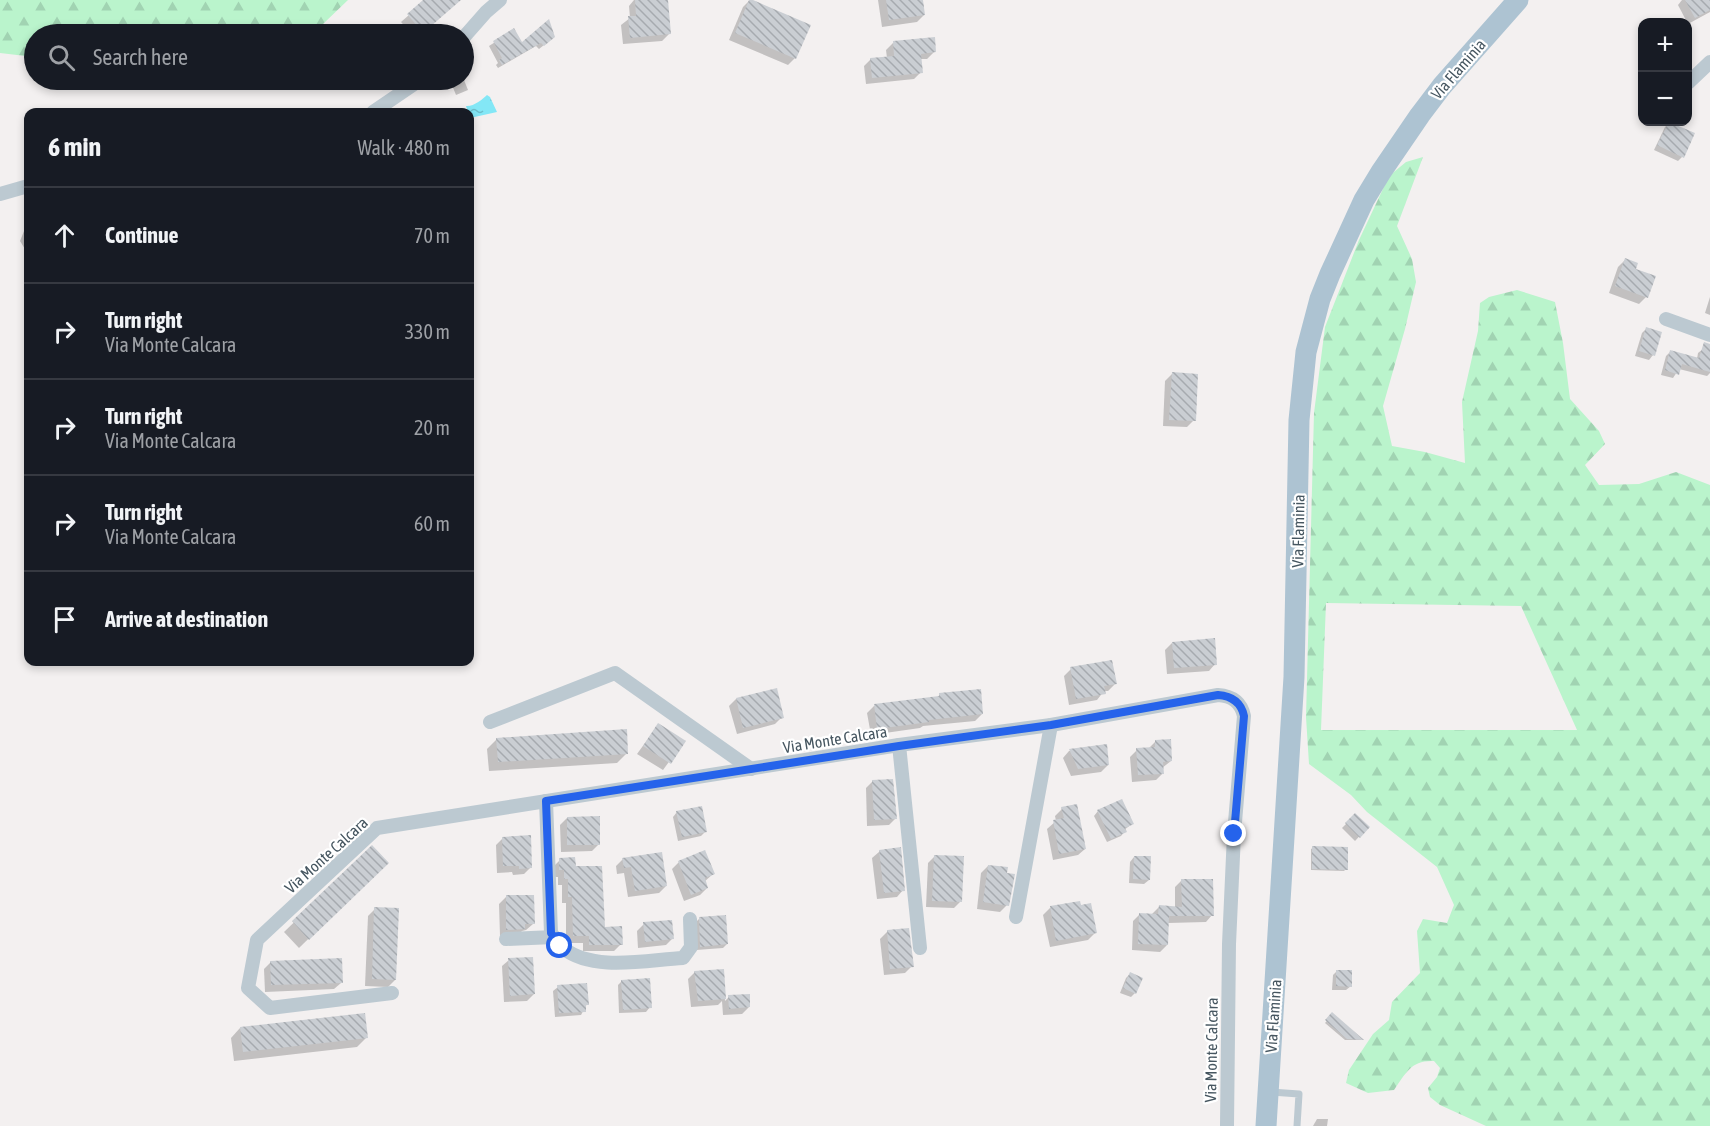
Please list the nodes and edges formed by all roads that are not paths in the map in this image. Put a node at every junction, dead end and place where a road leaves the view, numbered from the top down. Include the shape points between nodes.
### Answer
1 (500, 0) edge
2 (1518, 0) edge
3 (474, 26) edge
4 (1710, 62) edge
5 (1692, 79) edge
6 (405, 90) edge
7 (379, 108) edge
8 (24, 187) edge
9 (0, 194) edge
10 (1666, 319) dead end
11 (1710, 335) edge
12 (490, 722) dead end
13 (1051, 725) junction
14 (899, 746) junction
15 (751, 769) junction
16 (546, 801) junction
17 (1016, 917) dead end
18 (690, 919) dead end
19 (554, 937) junction
20 (506, 939) dead end
21 (920, 948) dead end
22 (392, 993) dead end
23 (1268, 1092) junction
24 (1227, 1126) edge
25 (1266, 1126) edge
26 (1297, 1126) edge

1 - 3 street
2 - 23 main road, Via Flaminia via 1442,86 1381,172 1330,274 1306,352 1299,420 1294,677
4 - 5 street
6 - 7 street
8 - 9 street
10 - 11 street
12 - 15 street via 615,673
13 - 14 street, Via Monte Calcara
13 - 17 street
13 - 24 street, Via Monte Calcara via 1218,695 1232,698 1243,711 1229,944
14 - 15 street, Via Monte Calcara
14 - 21 street
15 - 16 street, Via Monte Calcara
16 - 19 street
16 - 22 street, Via Monte Calcara via 377,828 257,940 248,988 270,1008
18 - 19 street via 691,947 683,957 598,963 572,954
19 - 20 street
23 - 25 main road, Via Flaminia
23 - 26 lane via 1299,1094

